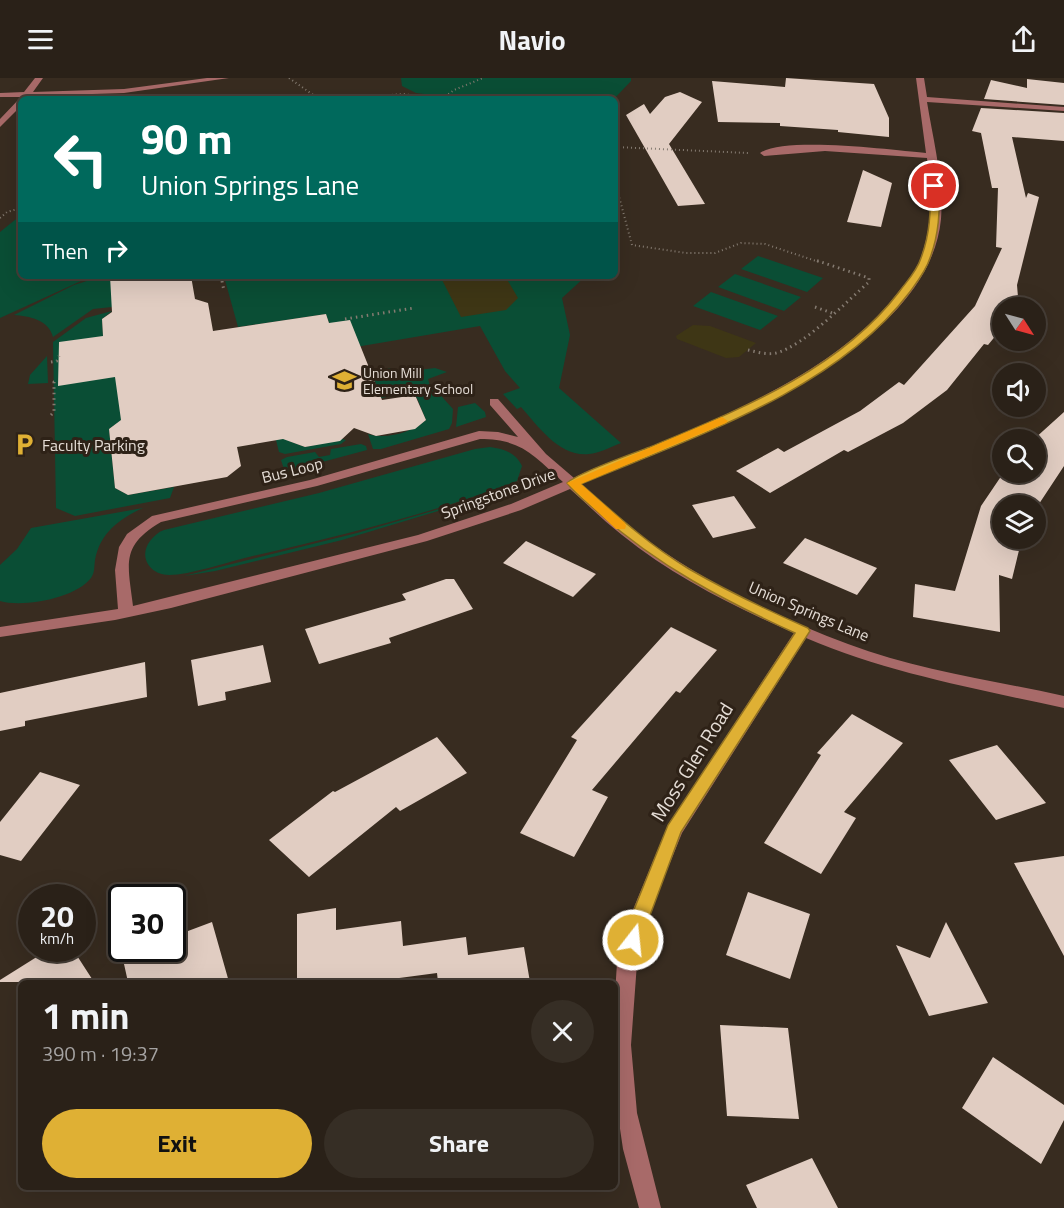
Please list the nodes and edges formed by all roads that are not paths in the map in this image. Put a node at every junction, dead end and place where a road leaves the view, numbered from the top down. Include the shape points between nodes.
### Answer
1 (39, 78) edge
2 (225, 78) edge
3 (920, 78) edge
4 (0, 95) edge
5 (25, 96) edge
6 (52, 96) edge
7 (18, 97) edge
8 (924, 99) junction
9 (18, 104) edge
10 (1064, 109) edge
11 (0, 124) edge
12 (764, 153) road end
13 (929, 156) junction
14 (494, 402) dead end
15 (537, 452) junction
16 (573, 483) junction
17 (126, 613) junction
18 (803, 631) junction
19 (0, 632) edge
20 (1064, 702) edge
21 (621, 1113) edge
22 (650, 1208) edge

1 - 5 street
2 - 6 street
3 - 8 street, Springstone Drive
4 - 7 street
8 - 10 street
8 - 13 street, Springstone Drive
9 - 11 street
12 - 13 street via 816,148
13 - 16 street, Springstone Drive via 936,220 926,258 897,303 859,340 779,393
14 - 15 street
15 - 16 street, Union Springs Lane
15 - 17 street, Bus Loop via 514,438 479,435 324,480 157,519 135,532 124,549
16 - 17 street, Springstone Drive via 516,507 422,538
16 - 18 street, Union Springs Lane via 627,532 683,571
17 - 19 street, Springstone Drive
18 - 20 street, Union Springs Lane via 918,670
18 - 21 street, Moss Glen Road via 674,830 639,917 627,963
21 - 22 street, Moss Glen Road

